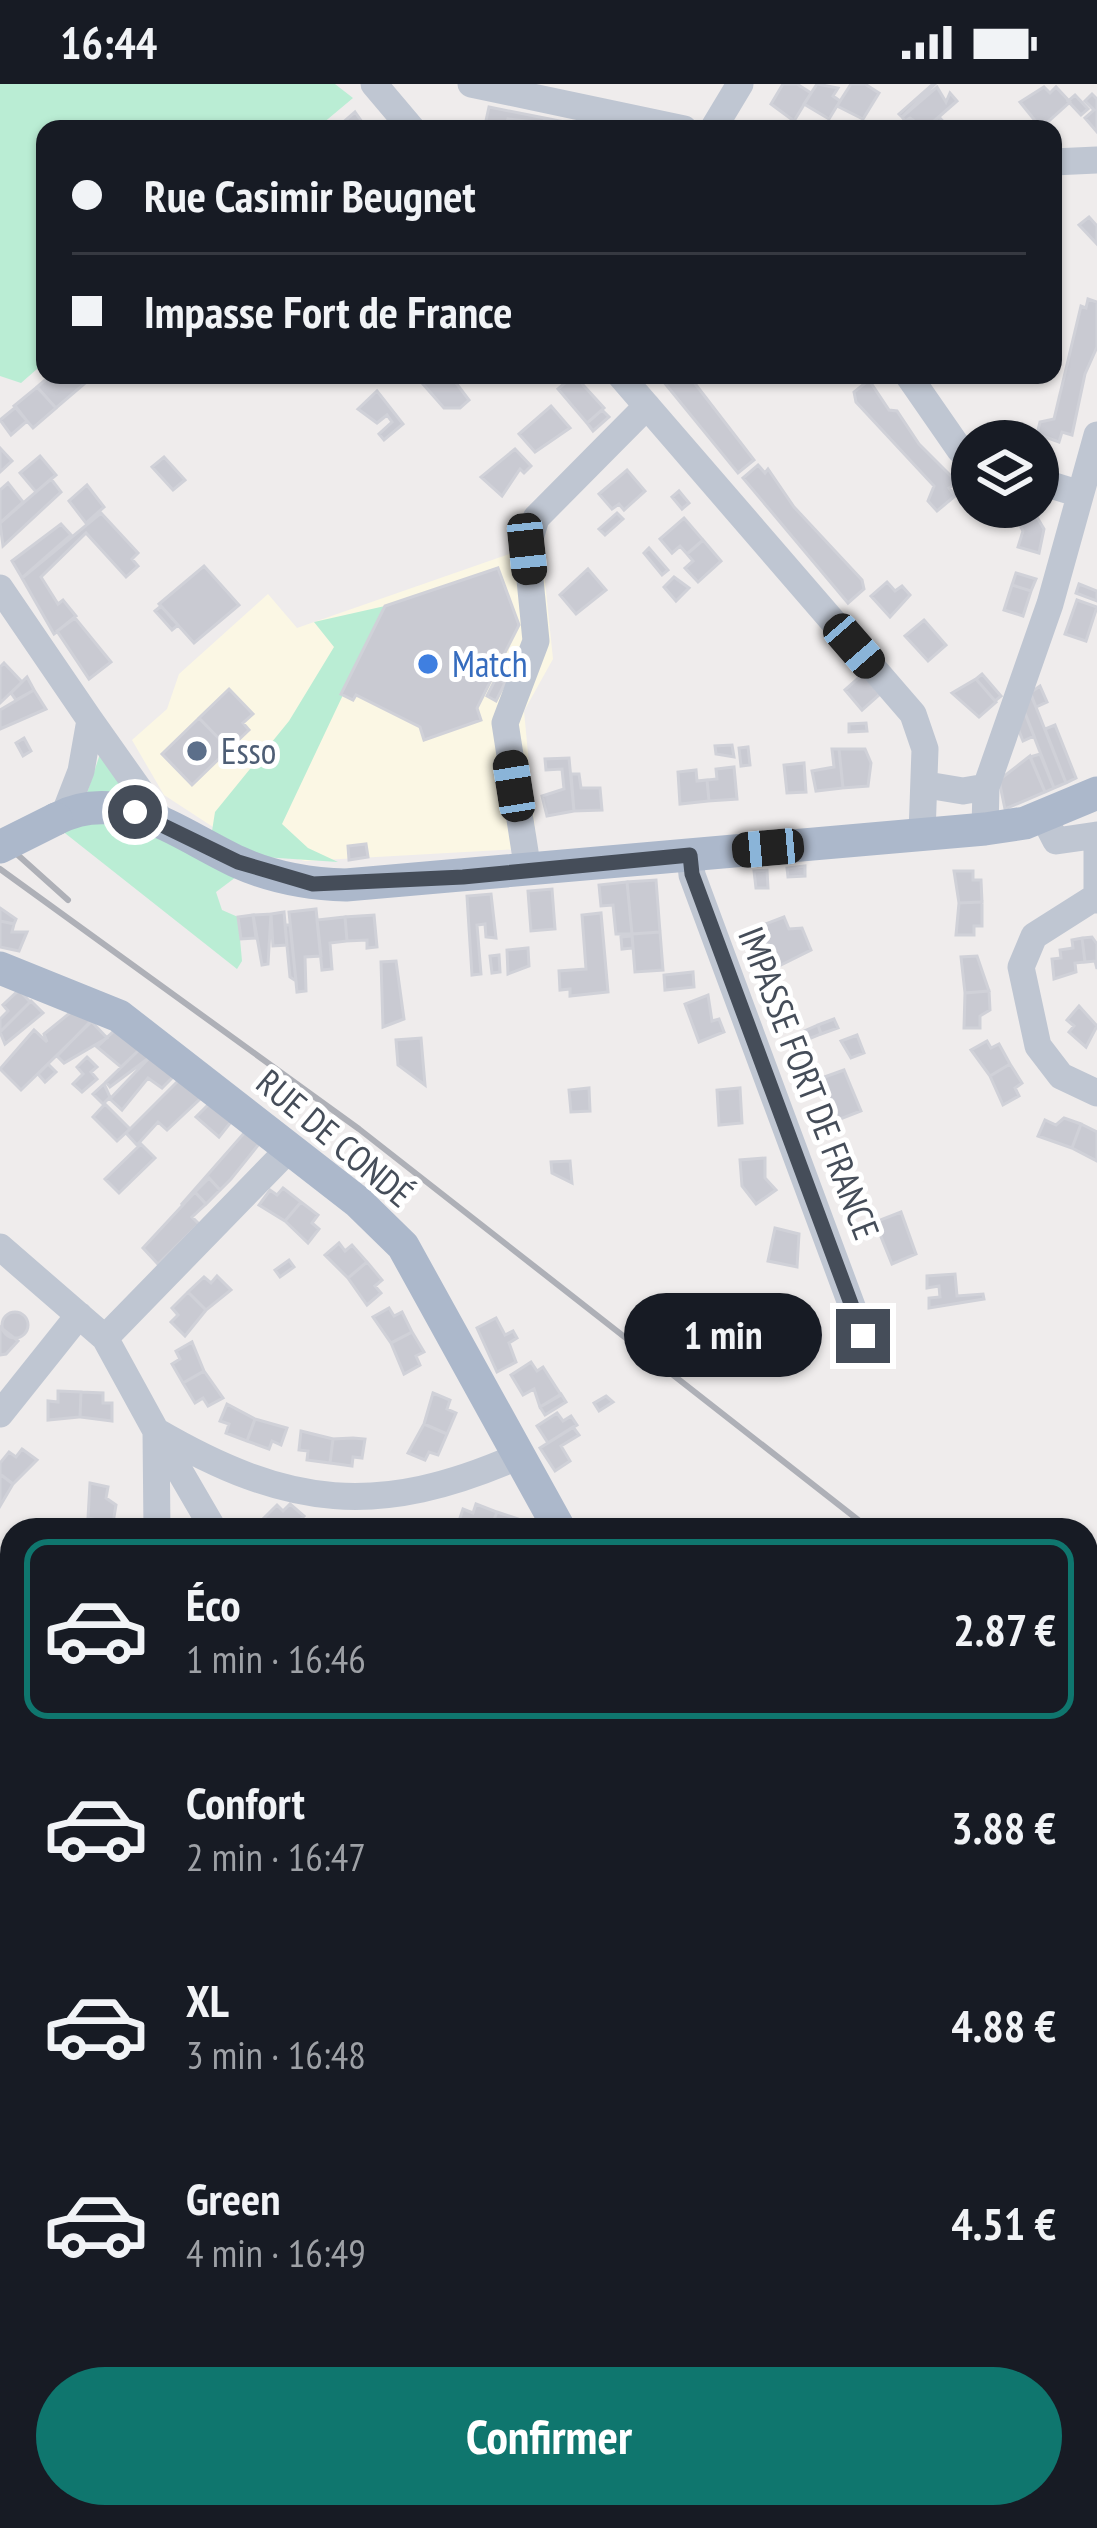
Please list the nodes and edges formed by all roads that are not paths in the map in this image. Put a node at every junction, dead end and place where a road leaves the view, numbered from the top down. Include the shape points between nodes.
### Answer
1 (374, 84) edge
2 (471, 84) edge
3 (740, 84) edge
4 (404, 120) edge
5 (641, 120) edge
6 (718, 120) edge
7 (1097, 160) edge
8 (1062, 162) edge
9 (628, 384) edge
10 (914, 384) edge
11 (647, 406) junction
12 (1097, 435) edge
13 (951, 437) edge
14 (1059, 487) edge
15 (1081, 494) junction
16 (0, 588) edge
17 (90, 720) junction
18 (927, 785) junction
19 (986, 787) junction
20 (1097, 794) edge
21 (1043, 816) junction
22 (60, 817) junction
23 (162, 822) junction
24 (985, 829) junction
25 (922, 834) junction
26 (1097, 835) edge
27 (0, 847) edge
28 (690, 855) junction
29 (528, 872) junction
30 (1096, 899) edge
31 (0, 968) edge
32 (1097, 1094) edge
33 (290, 1148) junction
34 (0, 1247) edge
35 (79, 1316) junction
36 (863, 1336) dead end
37 (105, 1338) junction
38 (0, 1414) edge
39 (156, 1431) junction
40 (519, 1456) junction
41 (157, 1518) edge
42 (207, 1518) edge
43 (553, 1518) edge

1 - 4 street
2 - 5 street
3 - 6 street
7 - 8 street
9 - 11 street
10 - 13 street
11 - 18 street via 918,722
11 - 29 street via 536,518 529,536 536,641 505,724
12 - 15 street
14 - 15 street
15 - 19 street
16 - 17 street
17 - 22 street via 81,771
17 - 23 street
18 - 19 street
18 - 25 street
19 - 24 street
20 - 21 main road
21 - 24 main road
21 - 26 street via 1056,842
22 - 23 main road via 116,807
22 - 27 main road, bridge
23 - 29 main road via 238,862 313,884
24 - 25 main road
25 - 28 main road
26 - 30 street
28 - 29 main road
28 - 36 street, IMPASSE FORT DE FRANCE
30 - 32 street via 1034,936 1021,967 1038,1046 1061,1076
31 - 33 main road, RUE DE CONDÉ via 104,1006
33 - 37 street
33 - 40 main road, RUE DE CONDÉ via 403,1246
34 - 35 street
35 - 37 street
35 - 38 street
37 - 39 street
39 - 40 street via 228,1469 327,1497 415,1494
39 - 41 street
39 - 42 street
40 - 43 main road, RUE DE CONDÉ

